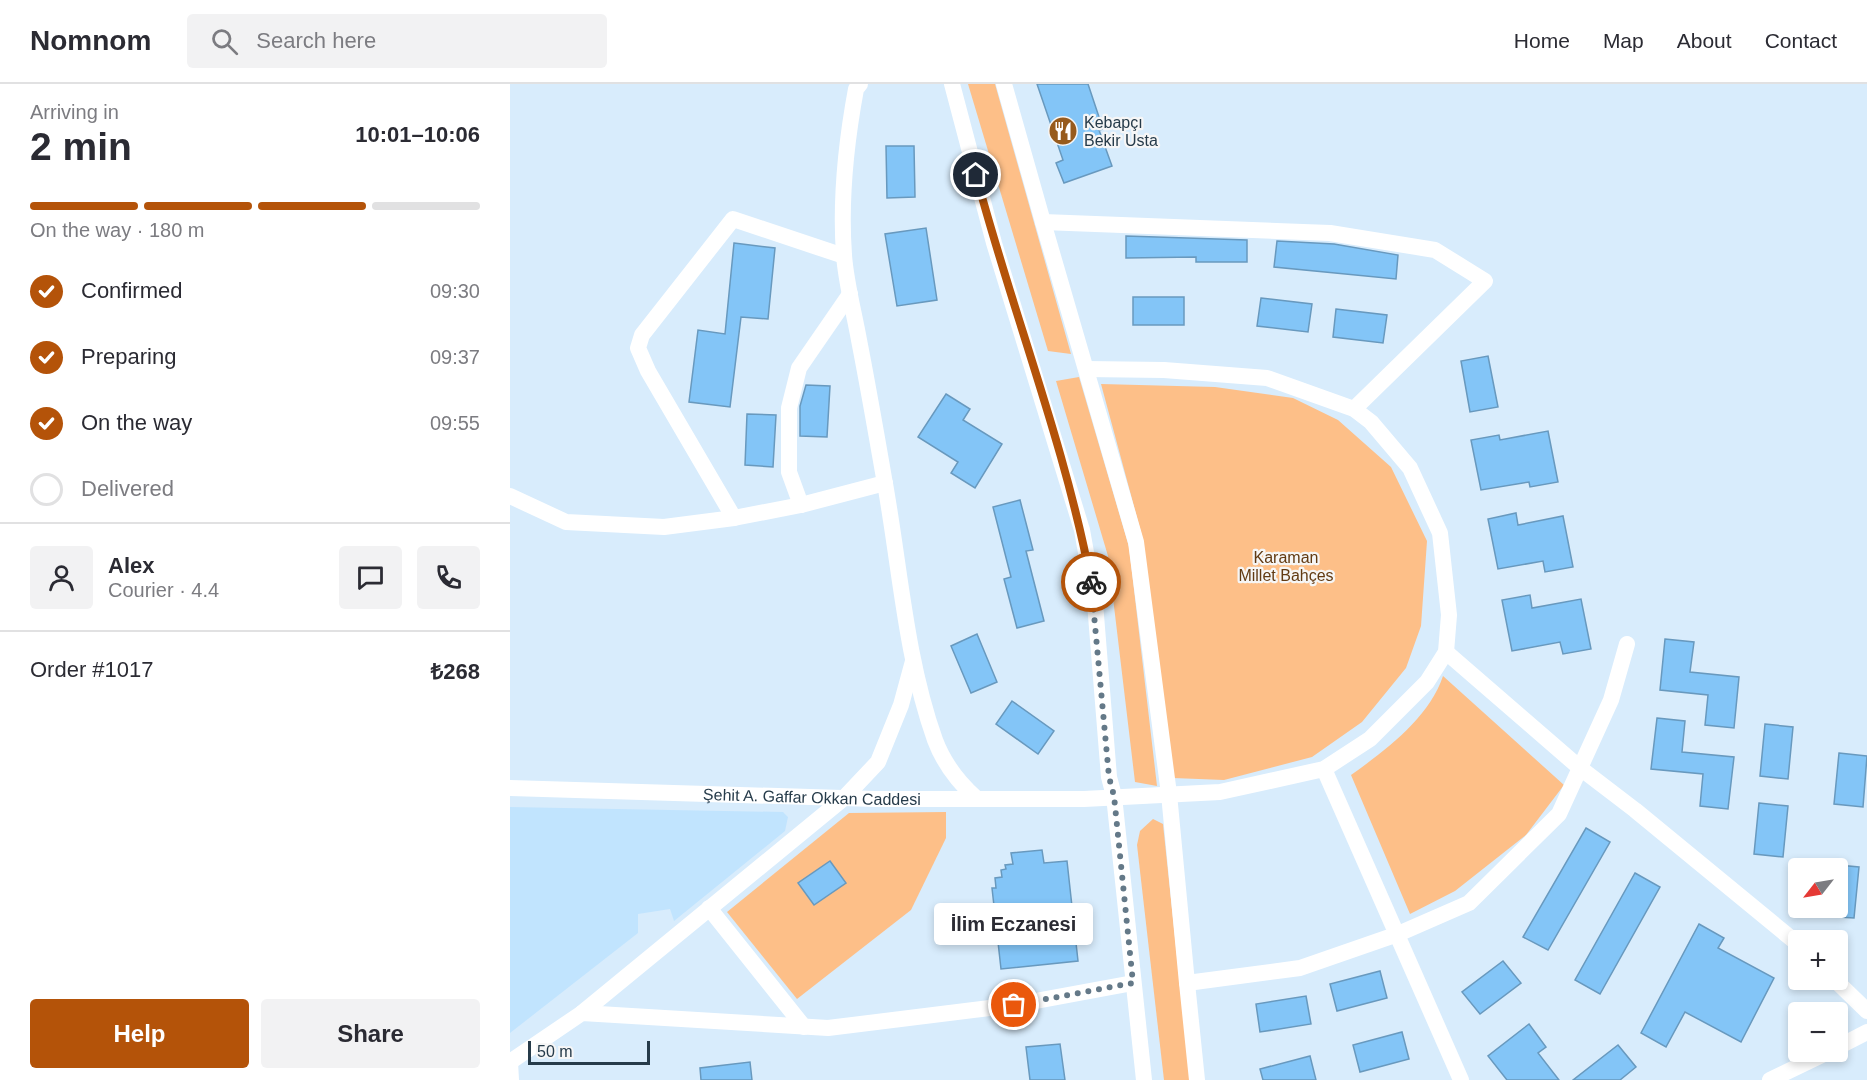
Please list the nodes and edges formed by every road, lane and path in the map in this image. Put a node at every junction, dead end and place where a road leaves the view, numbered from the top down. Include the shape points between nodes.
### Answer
1 (860, 84) edge
2 (952, 84) edge
3 (1004, 84) edge
4 (1043, 222) junction
5 (844, 256) junction
6 (850, 294) junction
7 (1086, 369) junction
8 (1354, 409) junction
9 (885, 483) junction
10 (510, 496) edge
11 (801, 504) junction
12 (734, 518) junction
13 (1627, 644) dead end
14 (1446, 652) junction
15 (913, 660) junction
16 (1580, 768) junction
17 (1324, 769) junction
18 (510, 788) edge
19 (1168, 794) junction
20 (1114, 796) junction
21 (844, 798) junction
22 (976, 798) junction
23 (710, 908) junction
24 (1398, 934) junction
25 (1788, 936) edge
26 (1187, 982) junction
27 (1133, 983) junction
28 (1845, 990) edge
29 (1867, 1011) edge
30 (582, 1013) junction
31 (804, 1027) junction
32 (1867, 1032) edge
33 (1848, 1042) edge
34 (510, 1062) edge
35 (1807, 1062) edge
36 (511, 1080) edge
37 (1144, 1080) edge
38 (1197, 1080) edge
39 (1461, 1080) edge
40 (1770, 1080) edge

1 - 5 street via 848,131
2 - 20 street via 994,243 1082,530 1095,603 1109,777
3 - 4 street
4 - 7 street
4 - 8 street via 1330,233 1436,250 1485,281
5 - 6 street
5 - 12 street via 733,219 642,335 638,348 648,370
6 - 9 street
6 - 11 street via 800,368 789,408 789,472
7 - 8 street via 1267,378
7 - 19 street via 1136,542
8 - 14 street via 1371,422 1410,468 1440,533 1449,615
9 - 11 street
9 - 15 street
10 - 12 street via 566,522 664,527
11 - 12 street
13 - 16 street via 1611,700
14 - 16 street
14 - 17 street via 1427,682 1370,739
15 - 21 street via 901,705 878,762
15 - 22 street via 945,761 956,780
16 - 24 street via 1559,814 1469,903
16 - 25 street
17 - 19 street, Şehit A. Gaffar Okkan Caddesi via 1220,792
17 - 24 street
18 - 21 street, Şehit A. Gaffar Okkan Caddesi
19 - 20 street, Şehit A. Gaffar Okkan Caddesi
19 - 26 street
20 - 22 street, Şehit A. Gaffar Okkan Caddesi via 1084,800
20 - 27 street
21 - 22 street, Şehit A. Gaffar Okkan Caddesi
21 - 23 street
23 - 30 street
23 - 31 street
24 - 26 street via 1300,968
24 - 39 street
26 - 38 street
27 - 31 street via 1014,1005 828,1028
27 - 37 street
28 - 29 street
30 - 31 street
30 - 34 street
32 - 33 street
34 - 36 street
35 - 40 street

